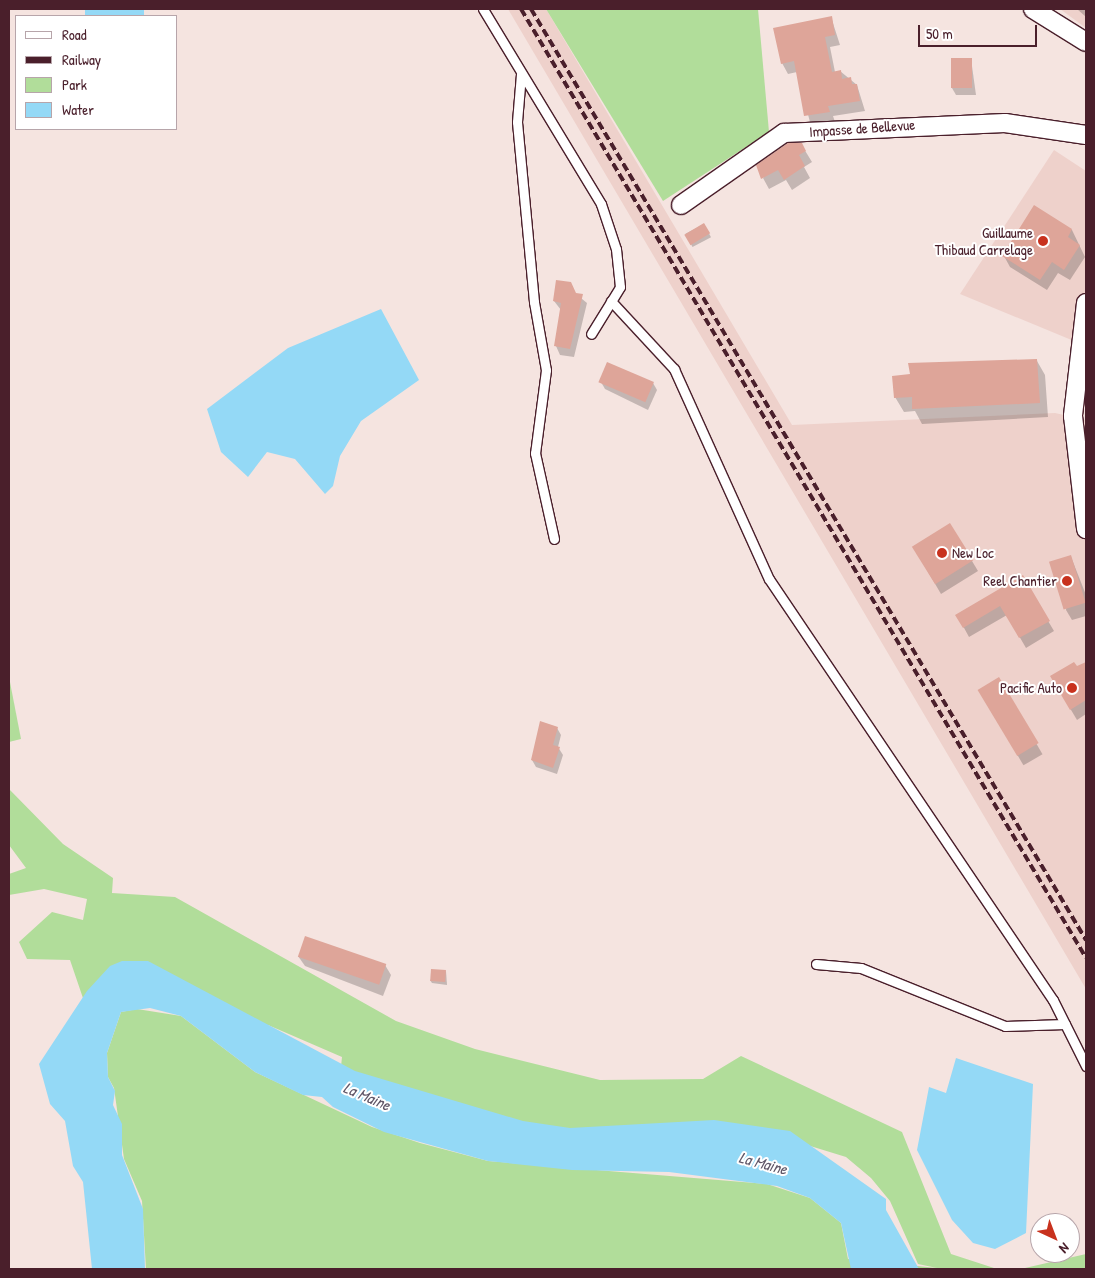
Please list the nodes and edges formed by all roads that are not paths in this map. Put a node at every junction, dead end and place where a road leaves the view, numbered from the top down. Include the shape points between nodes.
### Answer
1 (483, 9) edge
2 (1033, 9) edge
3 (1079, 39) edge
4 (1086, 55) edge
5 (521, 74) junction
6 (1086, 124) edge
7 (1064, 135) junction
8 (1086, 135) edge
9 (681, 206) dead end
10 (611, 301) junction
11 (1086, 303) edge
12 (591, 334) dead end
13 (1080, 416) edge
14 (1086, 529) edge
15 (554, 538) dead end
16 (816, 964) dead end
17 (1065, 1024) junction
18 (1086, 1066) edge

1 - 5 lane
2 - 3 street
3 - 4 street
5 - 10 lane via 601,204 616,249 620,287
5 - 15 lane via 517,122 534,302 546,370 535,453
6 - 7 street
7 - 8 street, Impasse de Bellevue
7 - 9 street, Impasse de Bellevue via 1005,123 784,132
10 - 12 lane
10 - 17 lane via 674,369 768,579 928,809
11 - 13 street
13 - 14 street
16 - 17 lane via 862,968 1005,1026
17 - 18 lane

